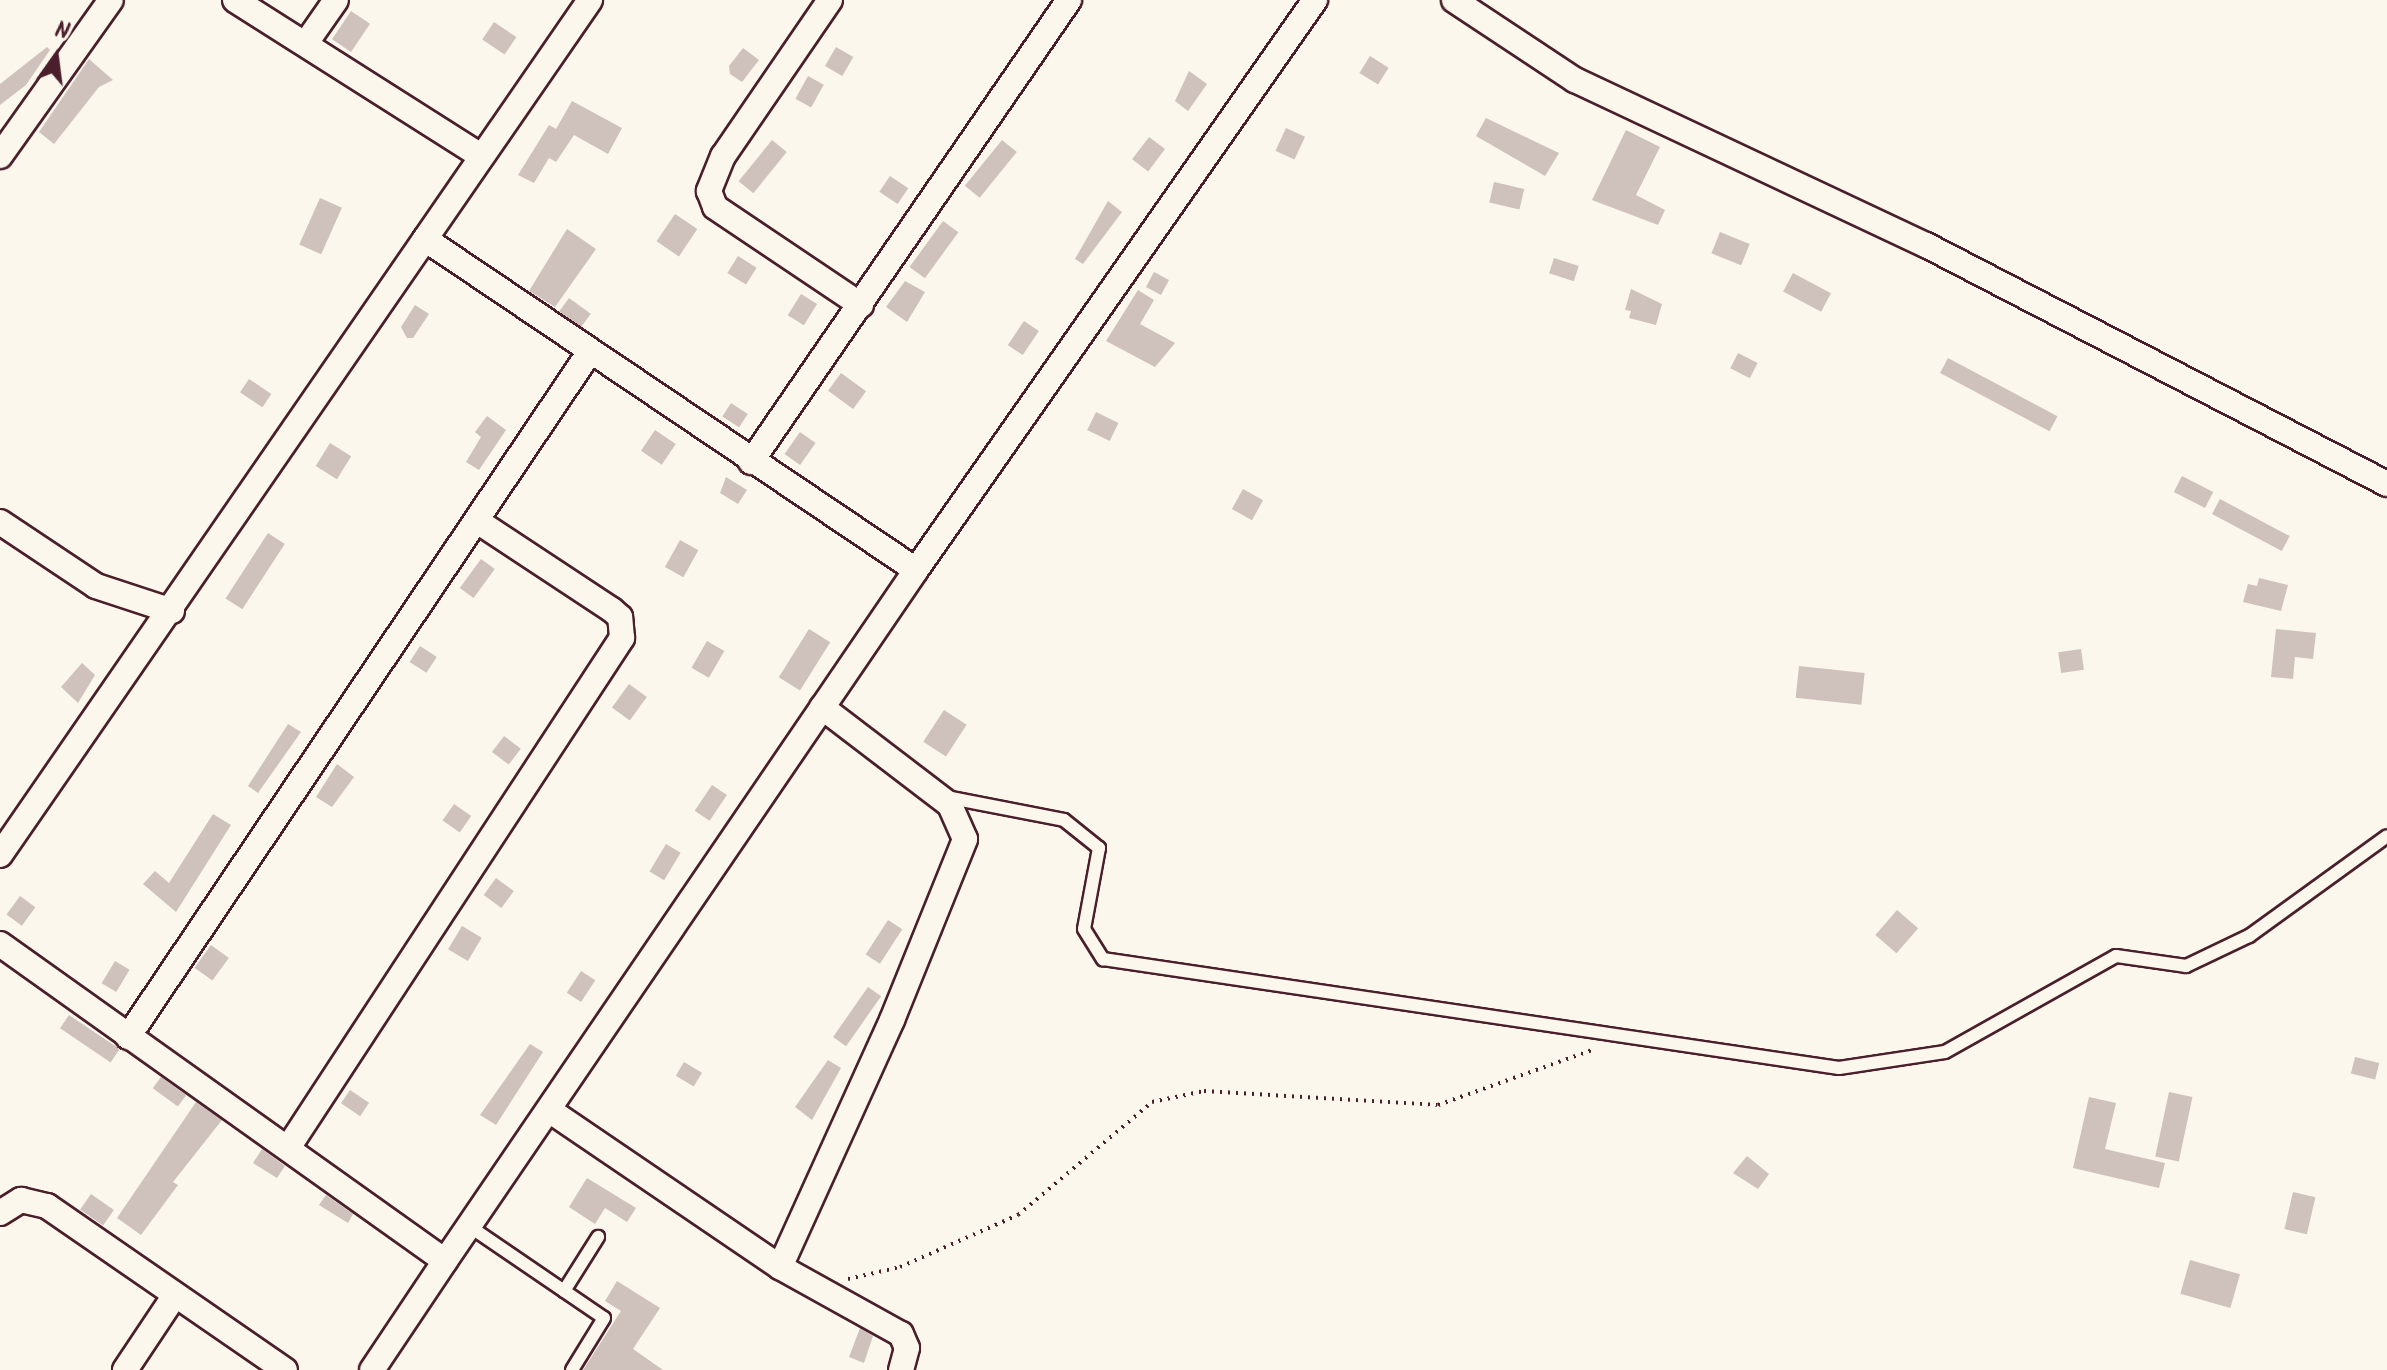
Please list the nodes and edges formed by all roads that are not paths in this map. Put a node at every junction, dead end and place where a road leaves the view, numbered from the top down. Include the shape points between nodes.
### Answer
1 (111, 0) edge
2 (235, 0) edge
3 (336, 0) edge
4 (590, 0) edge
5 (830, 0) edge
6 (1069, 0) edge
7 (1315, 0) edge
8 (1454, 0) edge
9 (306, 43) junction
10 (0, 156) edge
11 (481, 156) junction
12 (425, 239) junction
13 (861, 305) junction
14 (589, 353) junction
15 (751, 462) junction
16 (2387, 484) edge
17 (477, 521) junction
18 (0, 522) edge
19 (916, 570) junction
20 (172, 611) junction
21 (822, 707) junction
22 (939, 796) junction
23 (2387, 836) edge
24 (0, 855) edge
25 (0, 944) edge
26 (128, 1037) junction
27 (549, 1110) junction
28 (288, 1148) junction
29 (0, 1213) edge
30 (469, 1226) junction
31 (598, 1237) dead end
32 (445, 1261) junction
33 (780, 1267) junction
34 (564, 1291) junction
35 (175, 1295) junction
36 (125, 1370) edge
37 (285, 1370) edge
38 (372, 1370) edge
39 (572, 1370) edge
40 (901, 1370) edge

1 - 10 street
2 - 9 street
3 - 9 street
4 - 11 street
5 - 13 street via 723,156 709,191 715,207
6 - 13 street
7 - 19 street
8 - 16 street via 1575,80 1926,245
9 - 11 street
11 - 12 street
12 - 14 street
12 - 20 street
13 - 15 street
14 - 15 street
14 - 17 street
15 - 19 street
17 - 26 street
17 - 28 street via 612,610 620,617 622,638
18 - 20 street via 96,586
19 - 21 street
20 - 24 street
21 - 22 street
21 - 27 street
22 - 23 lane via 1064,820 1099,848 1084,929 1103,959 1839,1068 1945,1052 2116,956 2186,966 2249,936
22 - 33 street via 961,822 965,839 892,1020
25 - 26 street
26 - 28 street
27 - 30 street
27 - 33 street
28 - 32 street
29 - 35 street via 21,1200 47,1206
30 - 32 street
30 - 34 lane
31 - 34 lane
32 - 38 street
33 - 40 street via 901,1334 907,1348
34 - 39 lane via 604,1318
35 - 36 street
35 - 37 street

